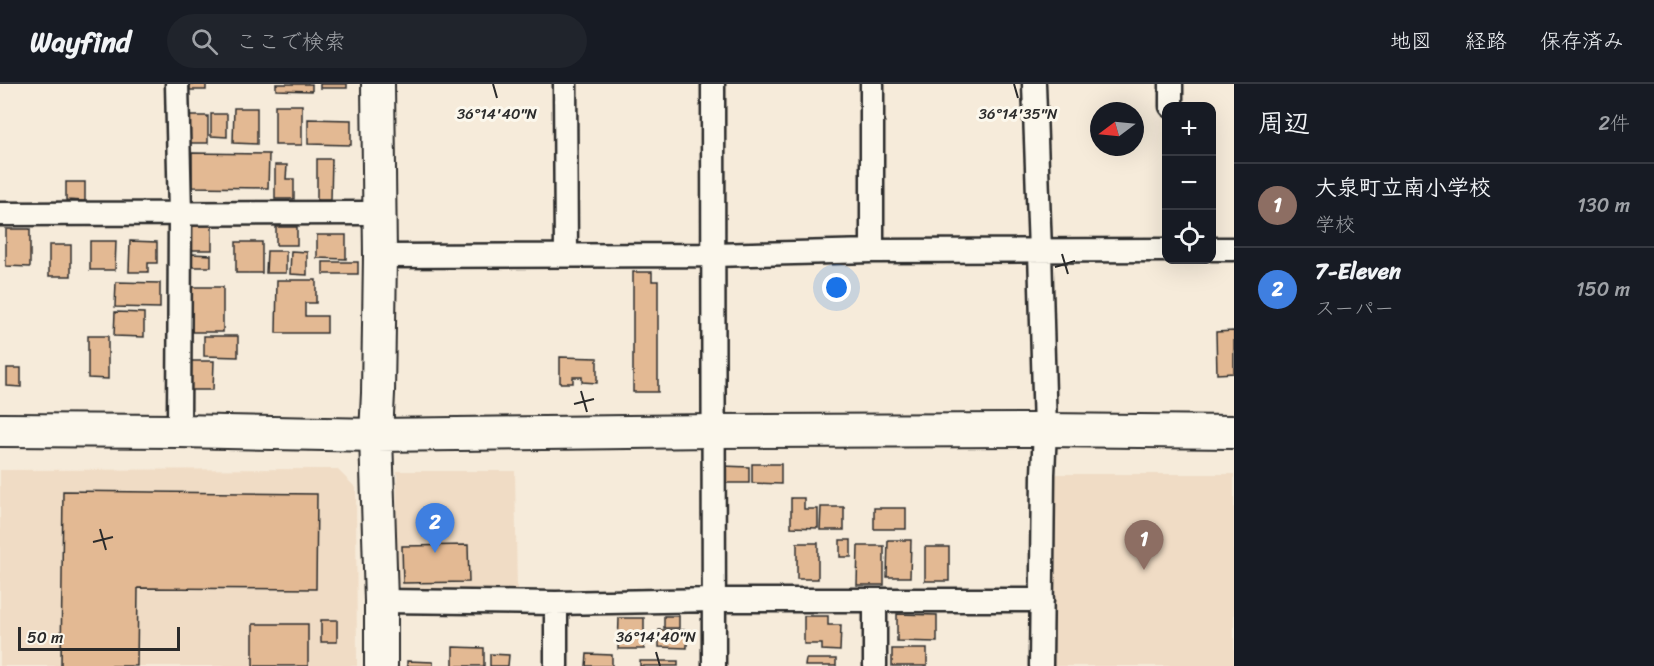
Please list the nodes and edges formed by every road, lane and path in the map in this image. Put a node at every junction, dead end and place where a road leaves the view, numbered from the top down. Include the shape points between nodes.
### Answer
1 (177, 84) edge
2 (378, 84) edge
3 (565, 84) edge
4 (714, 84) edge
5 (872, 84) edge
6 (1034, 84) edge
7 (1171, 84) edge
8 (1171, 102) edge
9 (378, 213) junction
10 (0, 214) edge
11 (180, 214) junction
12 (1216, 249) edge
13 (1234, 249) edge
14 (1162, 250) edge
15 (873, 251) junction
16 (1041, 252) junction
17 (566, 255) junction
18 (713, 255) junction
19 (380, 256) junction
20 (0, 430) edge
21 (1045, 430) junction
22 (179, 431) junction
23 (714, 431) junction
24 (1234, 432) edge
25 (376, 435) junction
26 (714, 600) junction
27 (1042, 600) junction
28 (381, 601) junction
29 (875, 601) junction
30 (556, 603) junction
31 (381, 666) edge
32 (556, 666) edge
33 (714, 666) edge
34 (875, 666) edge
35 (1041, 666) edge

1 - 11 street
2 - 9 street
3 - 17 street
4 - 18 street
5 - 15 street
6 - 16 street
7 - 8 street
9 - 11 street
9 - 19 street
10 - 11 street
11 - 22 street
12 - 13 street
14 - 16 street
15 - 16 street
15 - 18 street
16 - 21 street
17 - 18 street
17 - 19 street
18 - 23 street
19 - 25 street
20 - 22 street
21 - 23 street
21 - 24 street
21 - 27 street
22 - 25 street
23 - 25 street
23 - 26 street
25 - 28 street
26 - 29 street
26 - 30 street
26 - 33 street
27 - 29 street
27 - 35 street
28 - 30 street
28 - 31 street
29 - 34 street
30 - 32 street

